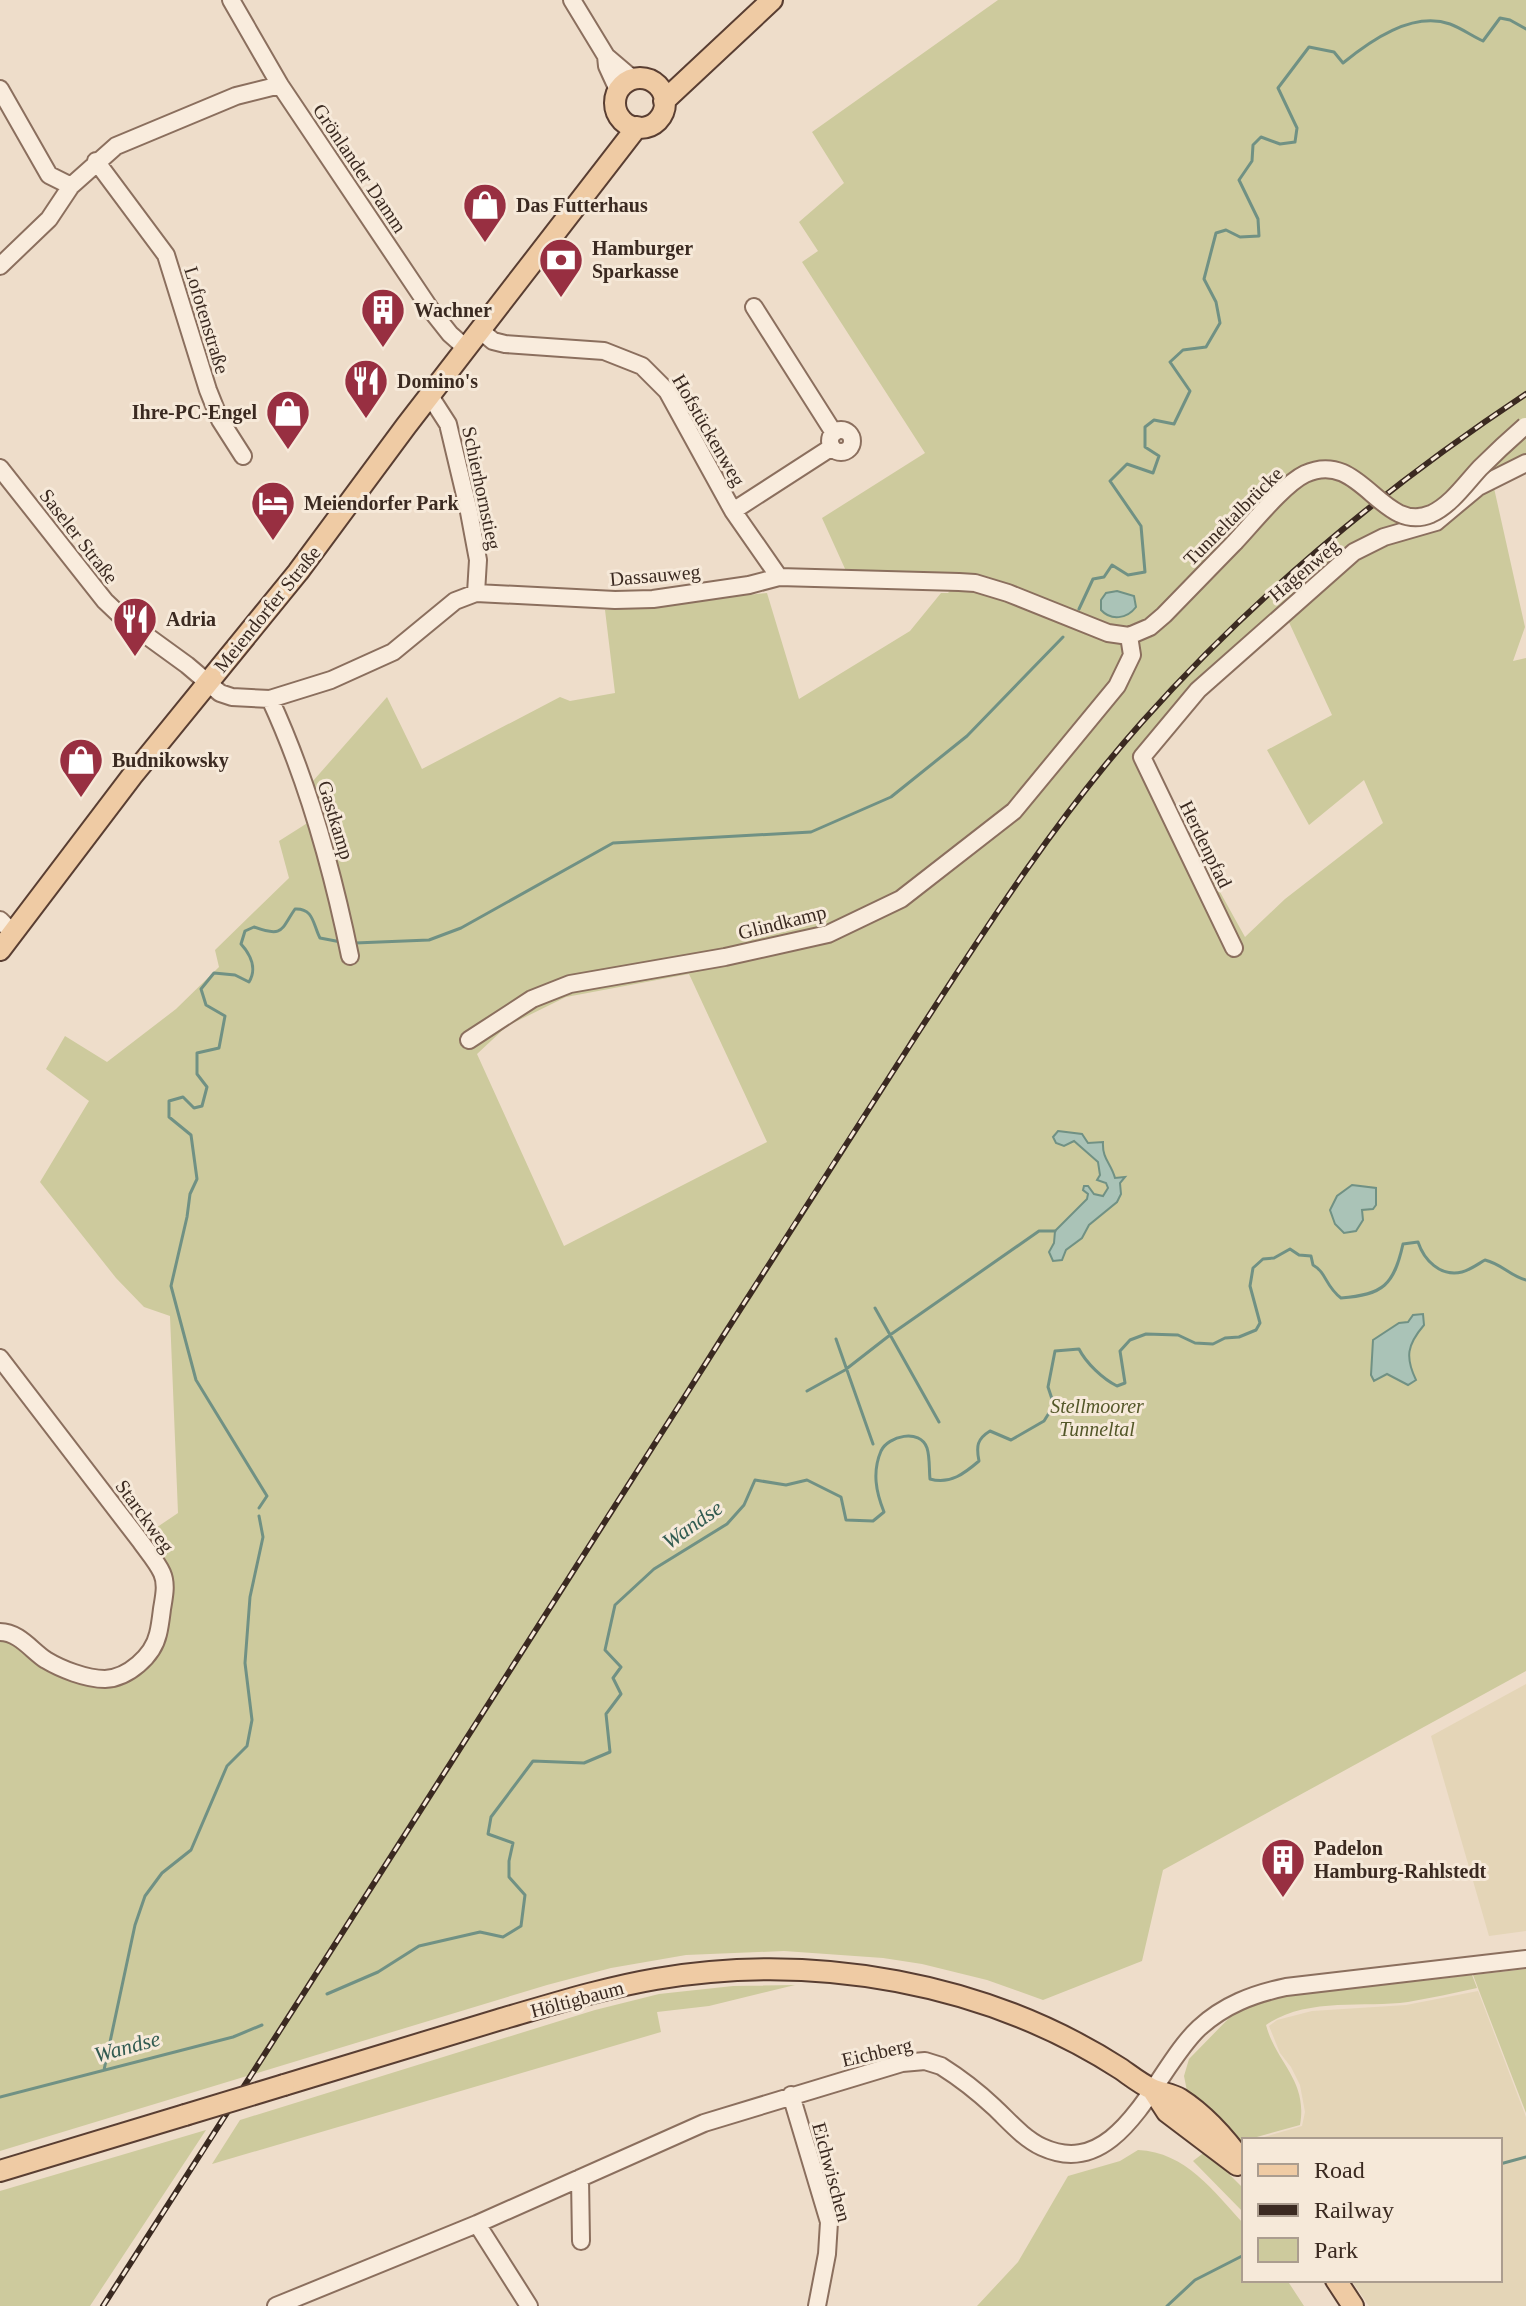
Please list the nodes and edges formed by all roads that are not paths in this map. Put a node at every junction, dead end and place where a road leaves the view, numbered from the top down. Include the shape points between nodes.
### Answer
1 (231, 0) edge
2 (572, 0) edge
3 (772, 0) edge
4 (280, 85) junction
5 (626, 85) junction
6 (0, 89) edge
7 (661, 93) junction
8 (630, 124) junction
9 (96, 161) junction
10 (71, 186) junction
11 (0, 266) edge
12 (754, 307) dead end
13 (481, 331) junction
14 (467, 349) junction
15 (430, 396) junction
16 (1526, 425) edge
17 (243, 456) dead end
18 (1526, 463) edge
19 (0, 468) edge
20 (733, 511) junction
21 (779, 577) junction
22 (476, 593) junction
23 (1129, 636) junction
24 (208, 682) junction
25 (270, 699) junction
26 (1142, 757) joint
27 (6, 926) edge
28 (1234, 948) dead end
29 (0, 950) edge
30 (350, 956) dead end
31 (469, 1040) dead end
32 (0, 1358) edge
33 (0, 1632) edge
34 (1526, 1959) edge
35 (1152, 2089) junction
36 (791, 2095) junction
37 (1242, 2161) edge
38 (1242, 2168) edge
39 (0, 2171) edge
40 (580, 2178) junction
41 (477, 2224) junction
42 (581, 2241) dead end
43 (1337, 2282) edge
44 (276, 2306) edge
45 (529, 2306) edge
46 (817, 2306) edge
47 (1353, 2306) edge

1 - 4 street, Grönlander Damm
2 - 5 street via 607,66
3 - 7 main road, Meiendorfer Straße via 692,75
4 - 9 street via 116,146
4 - 14 street, Grönlander Damm via 431,310
5 - 7 main road via 646,79
5 - 8 main road via 615,106
6 - 10 street via 49,175
7 - 8 main road, Meiendorfer Straße via 657,120 646,126
8 - 13 main road, Meiendorfer Straße via 630,139
9 - 10 street
9 - 17 street, Lofotenstraße via 166,255 208,390
10 - 11 street via 49,219
12 - 20 street via 833,440
13 - 14 main road, Meiendorfer Straße
13 - 20 street, Hofstückenweg via 498,343 604,351 642,366 667,391
14 - 15 main road, Meiendorfer Straße
15 - 22 street, Schierhornstieg via 448,424 478,560
15 - 24 main road, Meiendorfer Straße
16 - 23 street, Tunneltalbrücke, bridge via 1431,514 1395,512 1347,473 1322,470 1297,479 1164,615
18 - 26 street, Hagenweg via 1478,487 1436,522 1354,552 1198,690
19 - 24 street, Saseler Straße via 105,601
20 - 21 street, Hofstückenweg
21 - 22 street, Dassauweg via 653,599
21 - 23 street, Dassauweg via 975,583
22 - 25 street via 455,601 393,652 331,680
23 - 31 street, Glindkamp via 1132,655 1117,686 1014,811 901,899 828,934 570,984 532,999
24 - 25 street via 232,697
24 - 27 main road, Meiendorfer Straße
25 - 30 street, Gastkamp via 301,773
26 - 28 street, Herdenpfad
27 - 29 main road, Meiendorfer Straße
32 - 33 street, Starckweg via 141,1542 165,1587 153,1647 118,1676 103,1679 60,1668 30,1645
34 - 35 street, Eichberg via 1286,1987 1249,1997 1199,2028
35 - 36 street, Eichberg via 1117,2135 1094,2149 1069,2153 1037,2144 956,2076 925,2061
35 - 37 main road, Höltigbaum via 1186,2104
35 - 38 main road, Höltigbaum via 1167,2112
35 - 39 main road, Höltigbaum, bridge via 1067,2038 1016,2015 924,1987 776,1970 684,1975 554,2004
36 - 40 street, Eichberg via 704,2123
36 - 46 street, Eichwischen via 829,2222
40 - 41 street, Eichberg
40 - 42 street
41 - 44 street, Eichberg
41 - 45 street
43 - 47 main road

